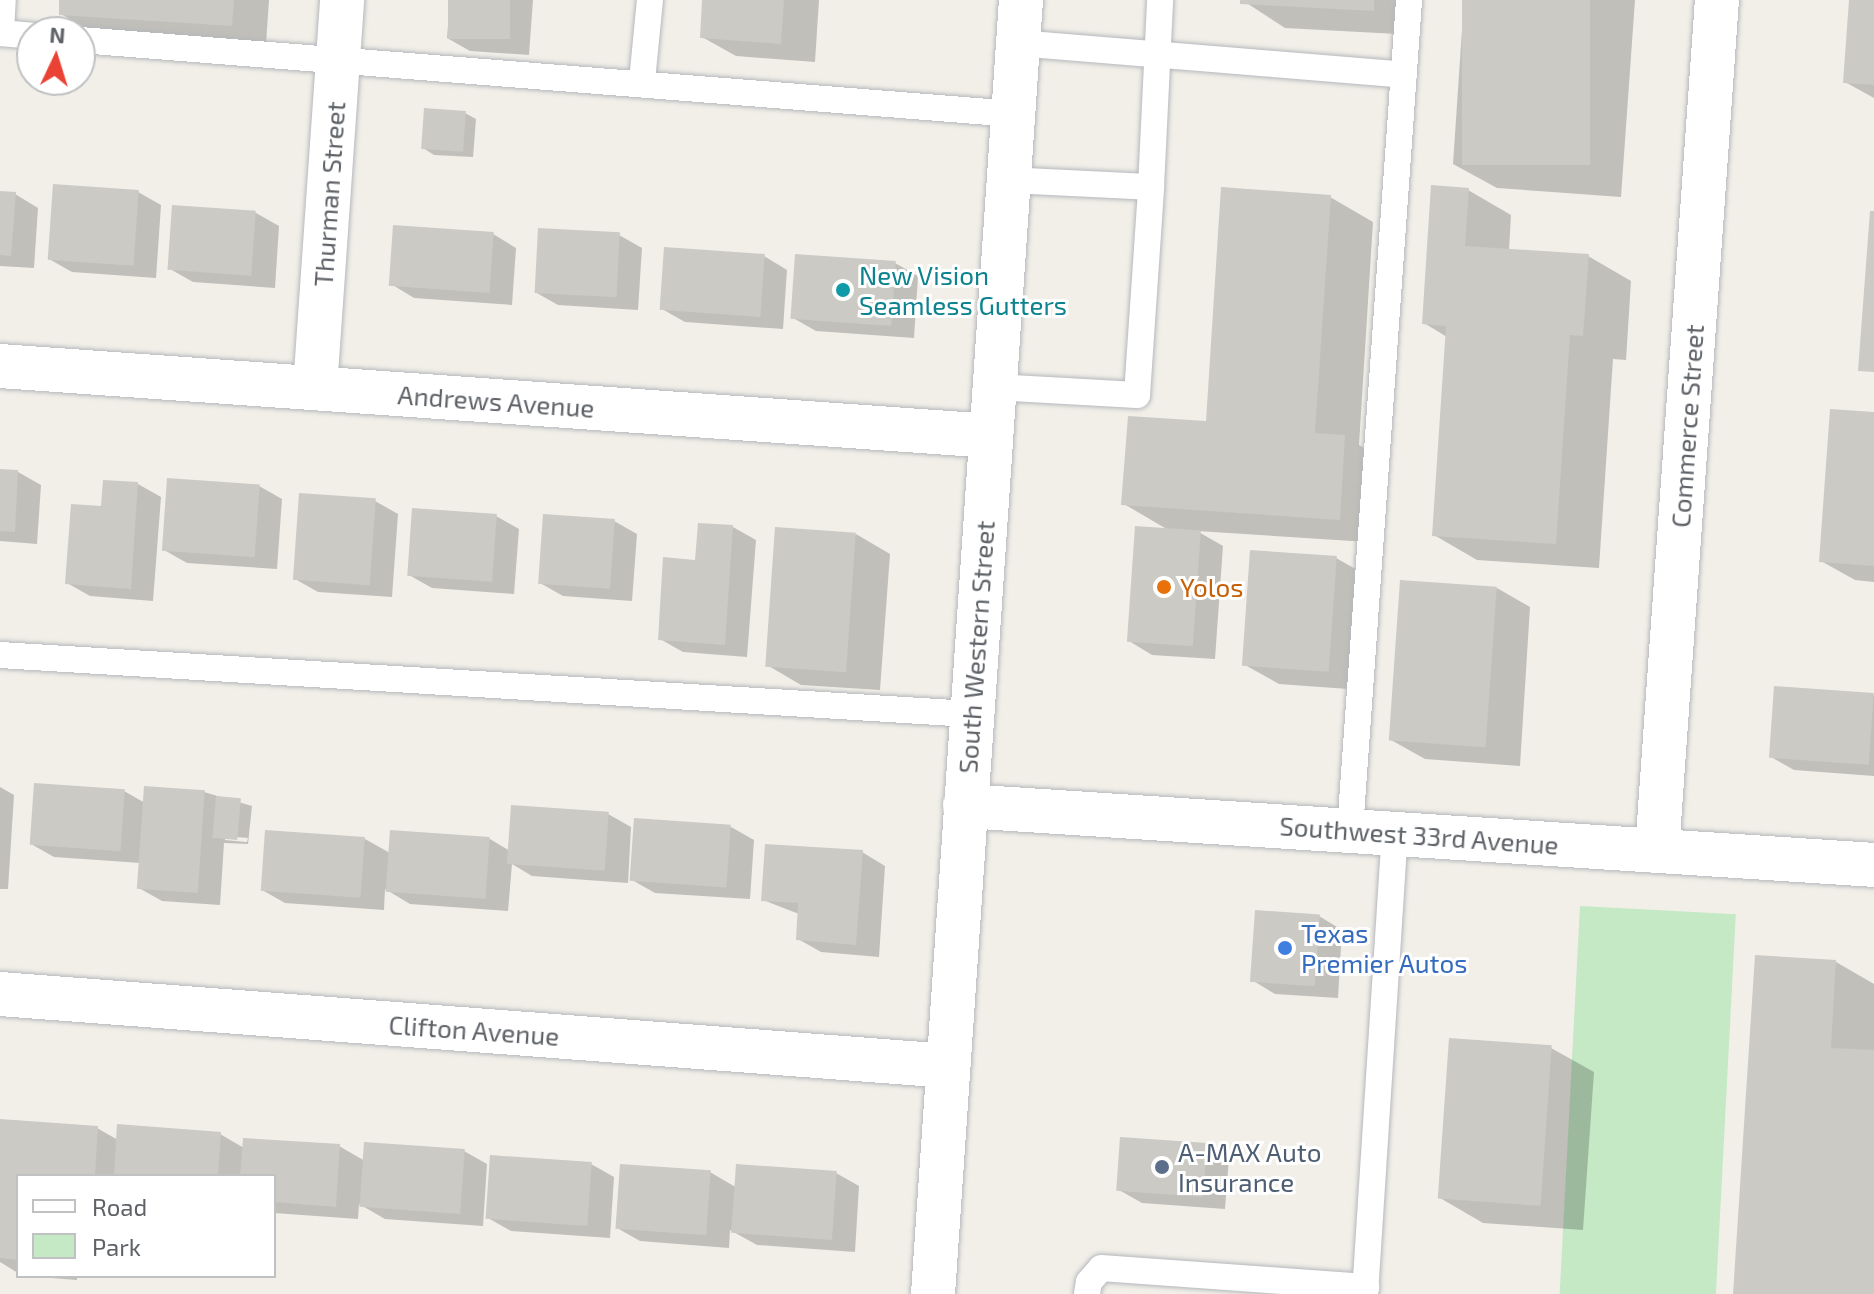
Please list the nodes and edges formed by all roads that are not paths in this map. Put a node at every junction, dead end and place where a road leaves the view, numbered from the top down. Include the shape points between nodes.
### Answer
1 (3, 0) edge
2 (342, 0) edge
3 (650, 0) edge
4 (1021, 0) edge
5 (1160, 0) edge
6 (1409, 0) edge
7 (1717, 0) edge
8 (0, 33) edge
9 (96, 41) edge
10 (1018, 43) junction
11 (1157, 55) junction
12 (338, 63) junction
13 (1404, 75) junction
14 (642, 81) junction
15 (1013, 114) junction
16 (1008, 180) junction
17 (1151, 187) junction
18 (0, 366) edge
19 (994, 387) junction
20 (315, 388) junction
21 (991, 436) junction
22 (0, 655) edge
23 (971, 714) junction
24 (965, 806) junction
25 (1350, 830) junction
26 (1395, 833) junction
27 (1657, 851) junction
28 (1874, 865) edge
29 (0, 994) edge
30 (948, 1066) junction
31 (1366, 1290) edge
32 (933, 1294) edge
33 (1087, 1294) edge

1 - 8 lane
2 - 12 street, Thurman Street
3 - 14 lane
4 - 10 street, South Western Street
5 - 11 lane
6 - 13 lane
7 - 27 street, Commerce Street
9 - 12 lane
10 - 11 lane
10 - 15 street, South Western Street
11 - 13 lane
11 - 17 lane
12 - 14 lane
12 - 20 street, Thurman Street
13 - 25 lane
14 - 15 lane
15 - 16 street, South Western Street
16 - 17 lane
16 - 19 street, South Western Street
17 - 19 lane via 1137,395
18 - 20 street, Andrews Avenue
19 - 21 street, South Western Street
20 - 21 street, Andrews Avenue
21 - 23 street, South Western Street
22 - 23 lane
23 - 24 street, South Western Street
24 - 25 street, Southwest 33rd Avenue
24 - 30 street, South Western Street
25 - 26 street, Southwest 33rd Avenue
26 - 27 street, Southwest 33rd Avenue
26 - 31 lane
27 - 28 street, Southwest 33rd Avenue
29 - 30 street, Clifton Avenue
30 - 32 street, South Western Street
31 - 33 lane via 1101,1268

